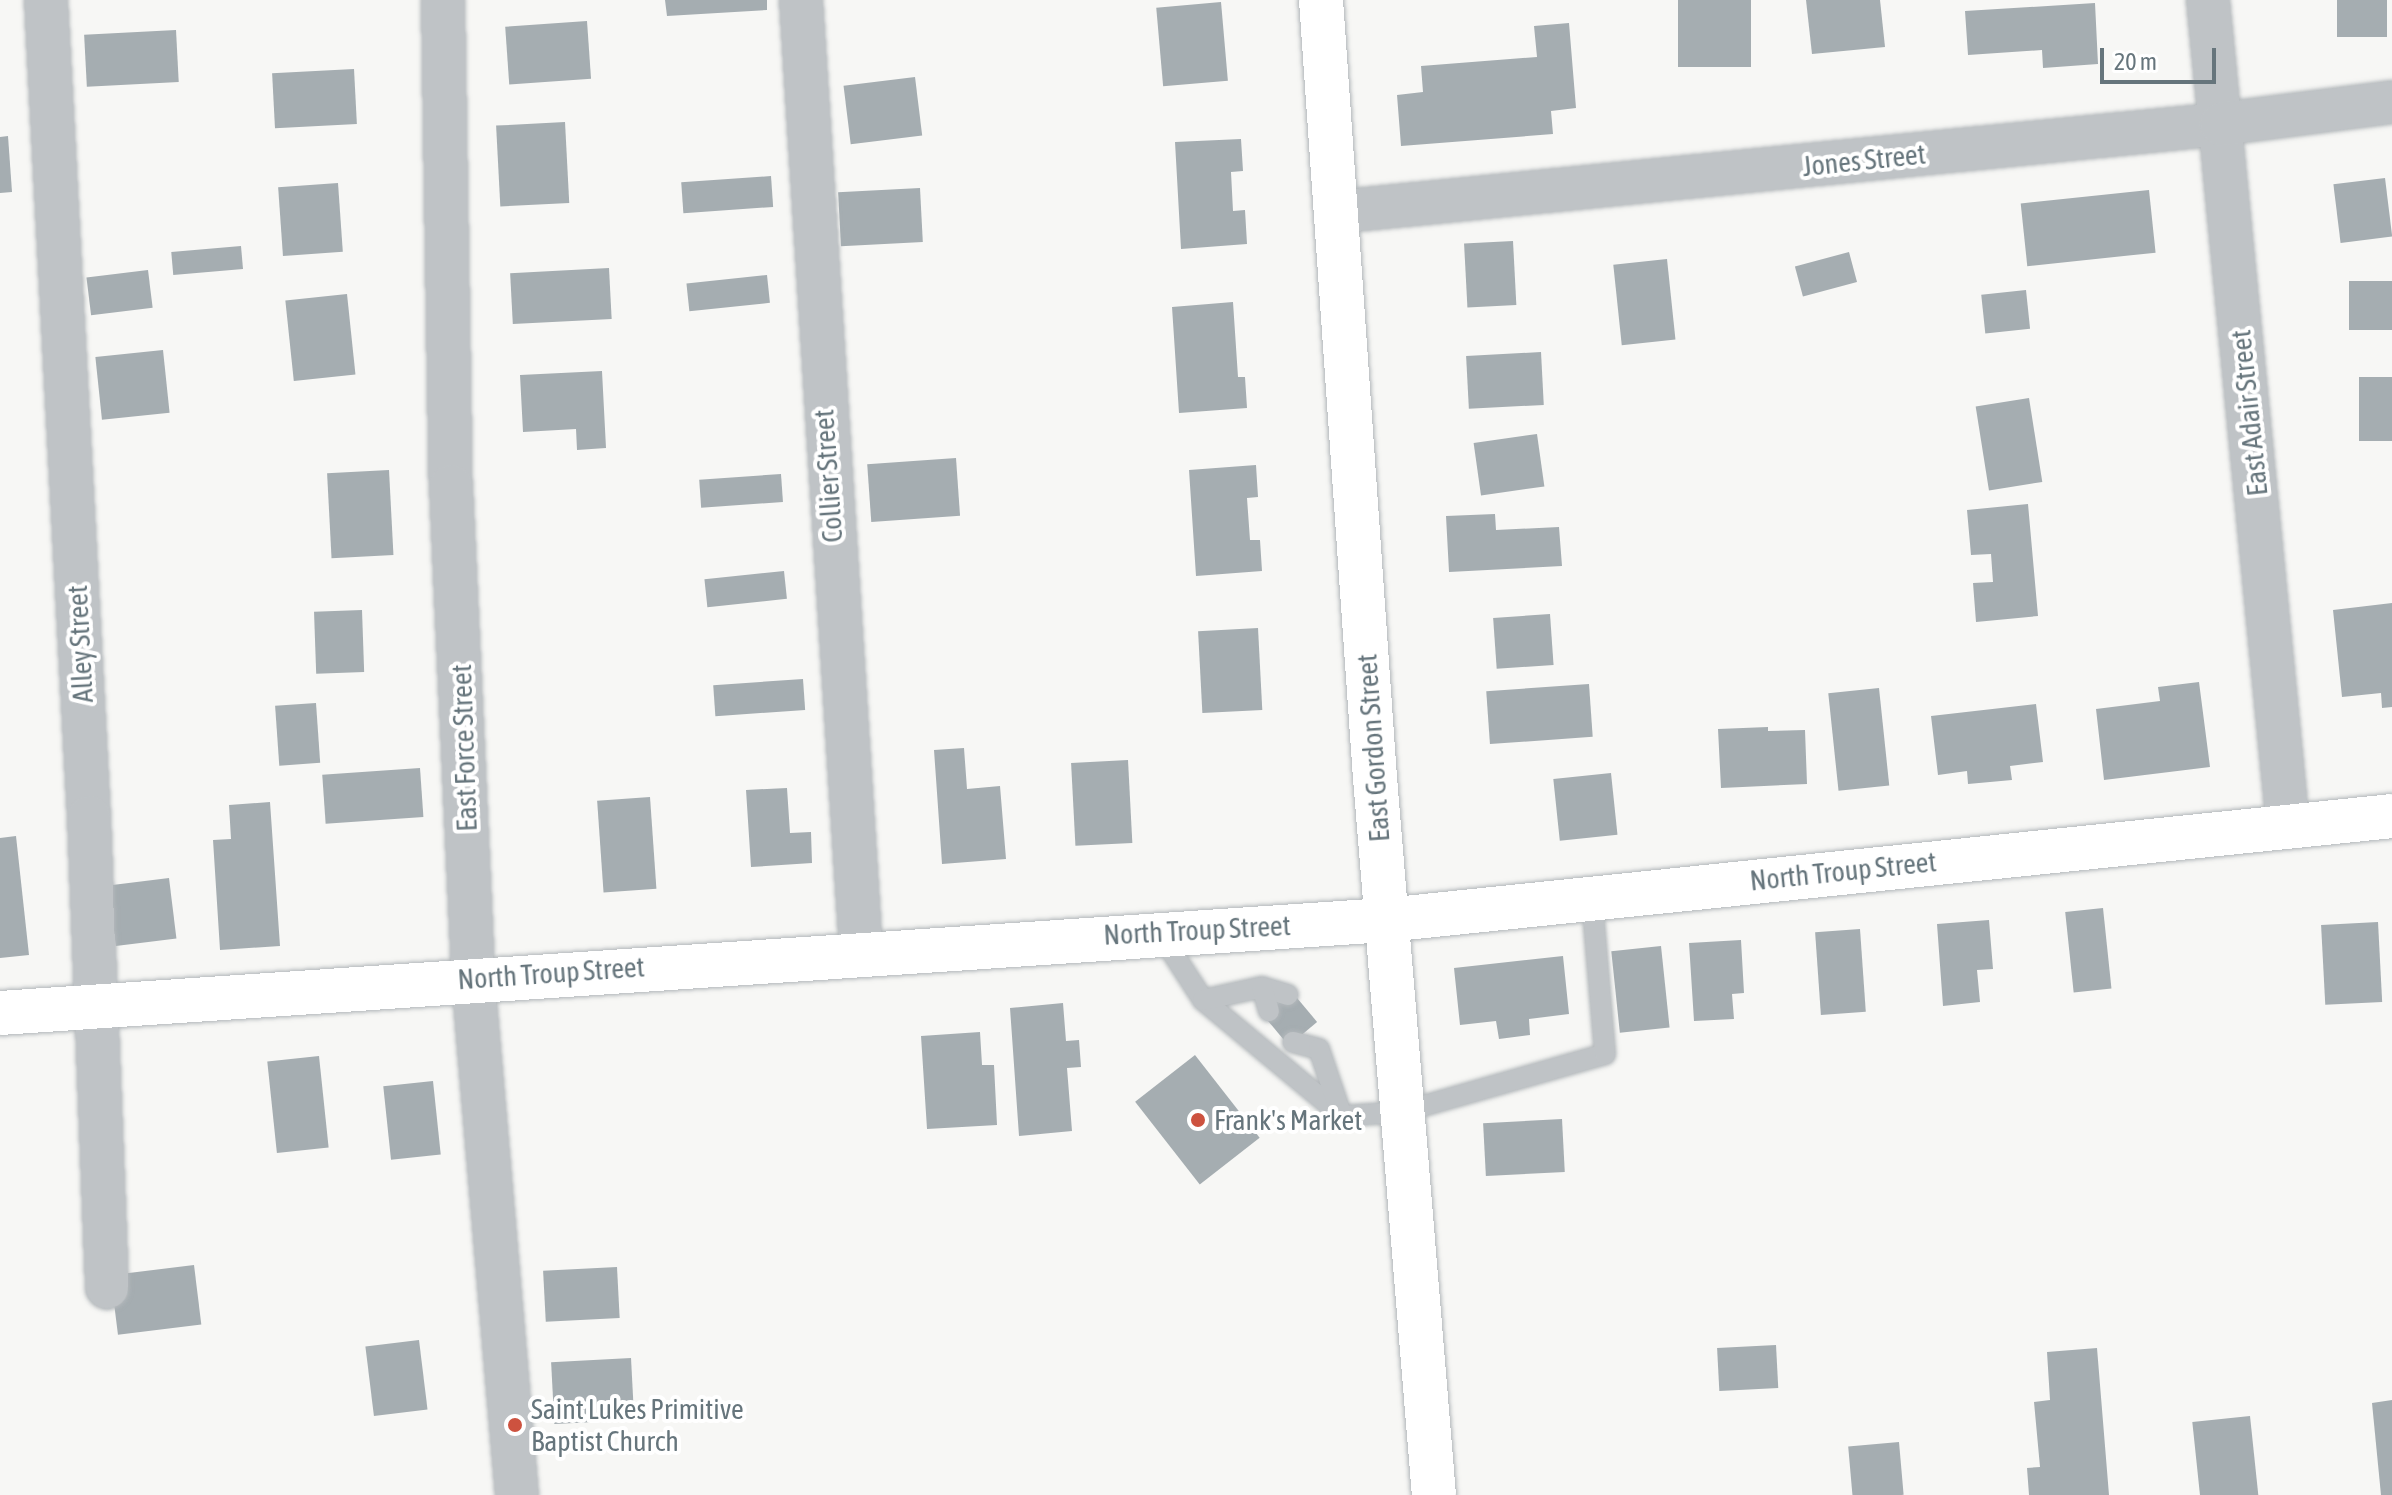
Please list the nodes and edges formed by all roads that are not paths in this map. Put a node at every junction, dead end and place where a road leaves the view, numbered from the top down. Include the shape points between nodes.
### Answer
1 (46, 0) edge
2 (443, 0) edge
3 (801, 0) edge
4 (1321, 0) edge
5 (2208, 0) edge
6 (2392, 102) edge
7 (2221, 124) junction
8 (1335, 212) junction
9 (2392, 816) edge
10 (2288, 827) junction
11 (1592, 898) junction
12 (1386, 920) junction
13 (1159, 932) junction
14 (861, 952) junction
15 (473, 978) junction
16 (1262, 987) junction
17 (1288, 995) dead end
18 (1203, 1000) junction
19 (93, 1005) junction
20 (1269, 1011) dead end
21 (0, 1013) edge
22 (1312, 1026) dead end
23 (1293, 1042) dead end
24 (1319, 1049) junction
25 (1402, 1112) junction
26 (1342, 1116) junction
27 (107, 1288) dead end
28 (517, 1495) edge
29 (1434, 1495) edge

1 - 19 street, Alley Street via 89,817
2 - 15 street, East Force Street via 451,486
3 - 14 street, Collier Street
4 - 8 street, East Gordon Street
5 - 7 street, East Adair Street
6 - 7 street, Jones Street
7 - 8 street, Jones Street
7 - 10 street, East Adair Street
8 - 12 street, East Gordon Street
9 - 10 street, North Troup Street
10 - 11 street, North Troup Street
11 - 12 street, North Troup Street
11 - 25 lane via 1605,1054
12 - 13 street, North Troup Street
12 - 25 street, East Gordon Street
13 - 14 street, North Troup Street
13 - 18 lane
14 - 15 street, North Troup Street
15 - 19 street, North Troup Street
15 - 28 street, East Force Street
16 - 17 lane
16 - 18 lane
16 - 20 lane
18 - 26 lane
19 - 21 street, North Troup Street
19 - 27 street, Alley Street
22 - 24 lane
23 - 24 lane
24 - 26 lane
25 - 26 lane
25 - 29 street, East Gordon Street

